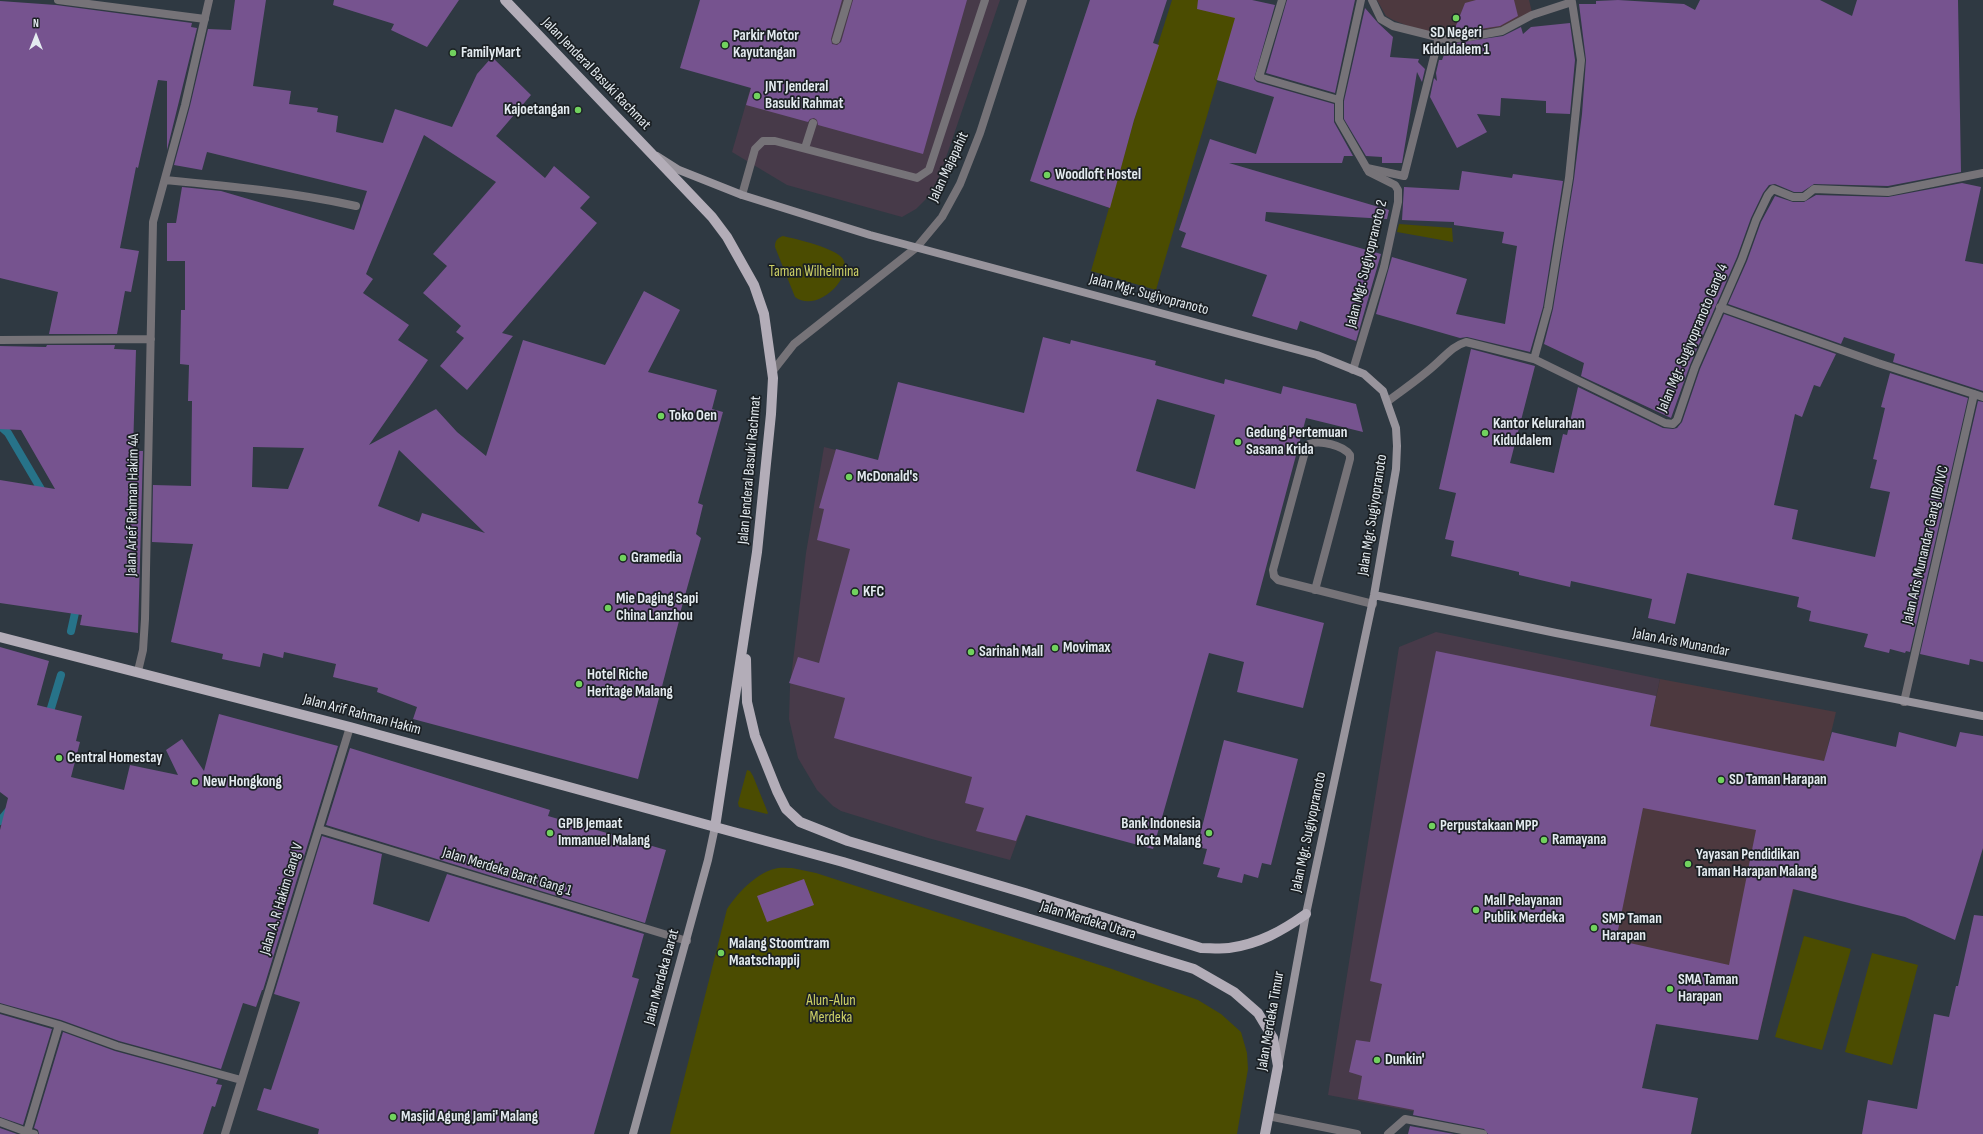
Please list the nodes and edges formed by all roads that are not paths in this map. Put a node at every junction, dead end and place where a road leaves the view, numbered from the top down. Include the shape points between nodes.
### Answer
1 (58, 0) edge
2 (209, 0) edge
3 (505, 0) edge
4 (848, 0) edge
5 (985, 0) edge
6 (1023, 0) edge
7 (1282, 0) edge
8 (1361, 0) edge
9 (1372, 0) edge
10 (1572, 1) edge
11 (205, 19) junction
12 (1439, 37) junction
13 (836, 40) dead end
14 (1339, 100) junction
15 (813, 123) dead end
16 (805, 148) junction
17 (650, 151) junction
18 (1366, 168) junction
19 (1983, 173) edge
20 (165, 180) junction
21 (742, 195) junction
22 (356, 206) dead end
23 (917, 247) junction
24 (1720, 307) junction
25 (150, 339) junction
26 (0, 340) edge
27 (1534, 359) junction
28 (1353, 370) junction
29 (772, 372) junction
30 (1974, 394) junction
31 (1983, 397) edge
32 (1388, 402) junction
33 (1315, 590) junction
34 (1374, 600) junction
35 (745, 636) junction
36 (0, 637) edge
37 (138, 672) junction
38 (1904, 702) junction
39 (1983, 716) edge
40 (350, 727) junction
41 (715, 827) junction
42 (319, 830) junction
43 (843, 862) joint
44 (1306, 914) junction
45 (687, 941) junction
46 (0, 1008) edge
47 (59, 1025) junction
48 (1278, 1066) junction
49 (241, 1080) junction
50 (1268, 1116) junction
51 (0, 1122) edge
52 (31, 1133) edge
53 (225, 1134) edge
54 (633, 1134) edge
55 (1264, 1134) edge
56 (1357, 1134) edge
57 (1388, 1134) edge
58 (1483, 1134) edge

1 - 11 street
2 - 11 street, Jalan Arief Rahman Hakim 4A
3 - 17 main road, Jalan Jenderal Basuki Rachmat
4 - 13 street
5 - 16 street via 929,170 924,175 917,178
6 - 23 street, Jalan Majapahit via 980,133 960,184 942,217
7 - 14 street via 1259,77
8 - 14 street, Jalan Mgr. Sugiyopranoto 2
9 - 12 street via 1381,19 1392,26
10 - 12 street via 1532,15 1502,32 1469,37
10 - 27 street via 1581,60 1569,178 1550,300
11 - 20 street, Jalan Arief Rahman Hakim 4A
12 - 18 street via 1404,176
14 - 18 street, Jalan Mgr. Sugiyopranoto 2 via 1339,120
15 - 16 street
16 - 21 street via 763,141 754,149
17 - 21 main road, Jalan Jenderal Basuki Rachmat via 679,170
17 - 29 main road, Jalan Jenderal Basuki Rachmat via 712,217 727,237 754,285 764,314
18 - 28 street, Jalan Mgr. Sugiyopranoto 2 via 1372,174 1395,185 1398,190 1398,202 1384,267
19 - 24 street, Jalan Mgr. Sugiyopranoto Gang 4 via 1888,192 1818,189 1804,197 1793,197 1773,189 1756,220
20 - 22 street via 315,197
20 - 25 street, Jalan Arief Rahman Hakim 4A via 153,222
21 - 23 main road, Jalan Jenderal Basuki Rachmat
23 - 28 main road, Jalan Mgr. Sugiyopranoto via 1317,355
23 - 29 street, Jalan Majapahit via 794,344
24 - 27 street, Jalan Mgr. Sugiyopranoto Gang 4 via 1695,366 1677,420 1673,424 1665,423
24 - 30 street
25 - 26 street
25 - 37 street, Jalan Arief Rahman Hakim 4A via 145,619 143,650
27 - 32 street, Jalan Mgr. Sugiyopranoto Gang 4 via 1466,342 1457,344
28 - 32 main road, Jalan Mgr. Sugiyopranoto via 1364,374 1383,391
29 - 35 main road, Jalan Jenderal Basuki Rachmat via 771,414 757,552
30 - 31 street
30 - 38 street, Jalan Aris Munandar Gang IIB/IVC
32 - 34 main road, Jalan Mgr. Sugiyopranoto via 1396,428 1396,469
33 - 33 street via 1350,459 1343,448 1313,442 1306,448 1273,573 1278,580
33 - 34 street
34 - 38 main road, Jalan Aris Munandar via 1470,616
34 - 44 main road, Jalan Mgr. Sugiyopranoto
35 - 41 main road, Jalan Jenderal Basuki Rachmat
35 - 44 main road, Jalan Merdeka Utara via 748,702 754,736 786,809 800,822 848,841 1201,948 1229,948 1261,940 1284,930
36 - 37 main road, Jalan Arif Rahman Hakim
37 - 40 main road, Jalan Arif Rahman Hakim
38 - 39 main road, Jalan Aris Munandar
40 - 41 main road, Jalan Arif Rahman Hakim
40 - 42 street, Jalan A. R Hakim Gang V
41 - 43 main road, Jalan Arif Rahman Hakim
41 - 45 main road, Jalan Merdeka Barat
42 - 45 street, Jalan Merdeka Barat Gang 1
42 - 49 street, Jalan A. R Hakim Gang V
43 - 48 main road, Jalan Merdeka Utara via 1194,969 1234,992 1258,1013 1273,1038
44 - 48 main road, Jalan Merdeka Timur
45 - 54 main road, Jalan Merdeka Barat
46 - 47 street
47 - 49 street via 117,1046
47 - 52 street
48 - 50 main road, Jalan Merdeka Timur
49 - 53 street, Jalan A. R Hakim Gang V
50 - 55 main road, Jalan Merdeka Timur
50 - 56 street
51 - 52 street
57 - 58 street via 1405,1119

